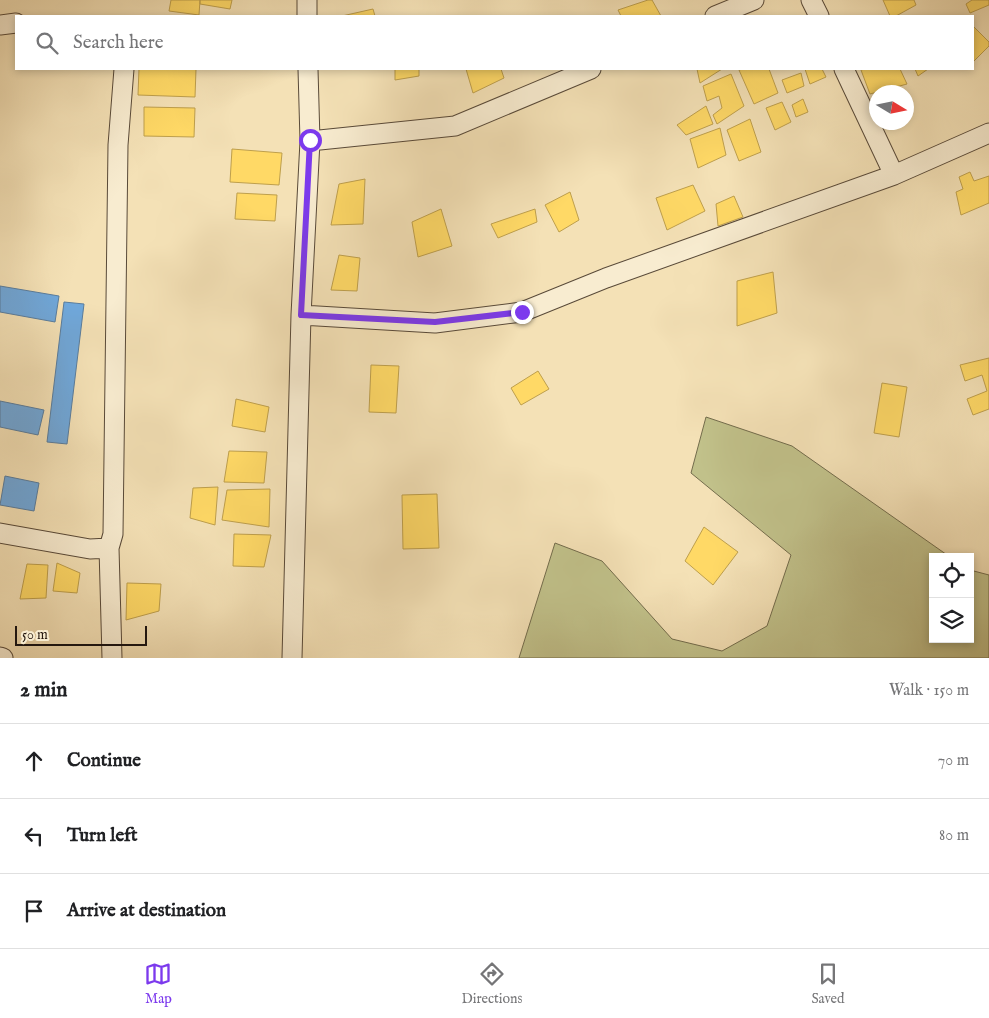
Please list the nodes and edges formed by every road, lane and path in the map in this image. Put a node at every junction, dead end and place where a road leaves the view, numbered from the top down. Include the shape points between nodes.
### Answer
1 (307, 0) edge
2 (754, 0) edge
3 (811, 0) edge
4 (308, 15) edge
5 (717, 15) edge
6 (818, 15) edge
7 (15, 23) edge
8 (0, 25) edge
9 (124, 70) edge
10 (308, 70) edge
11 (589, 70) edge
12 (844, 70) edge
13 (989, 133) edge
14 (310, 140) junction
15 (894, 175) junction
16 (301, 315) junction
17 (0, 533) edge
18 (109, 548) junction
19 (112, 658) edge
20 (292, 658) edge

1 - 4 street
2 - 5 street
3 - 6 street
7 - 8 street
9 - 18 street via 118,145 113,534
10 - 14 street
11 - 14 street via 455,126
12 - 15 street
13 - 15 street
14 - 16 street
15 - 16 street via 606,278 522,312 435,322
16 - 20 street
17 - 18 street via 90,549
18 - 19 street

